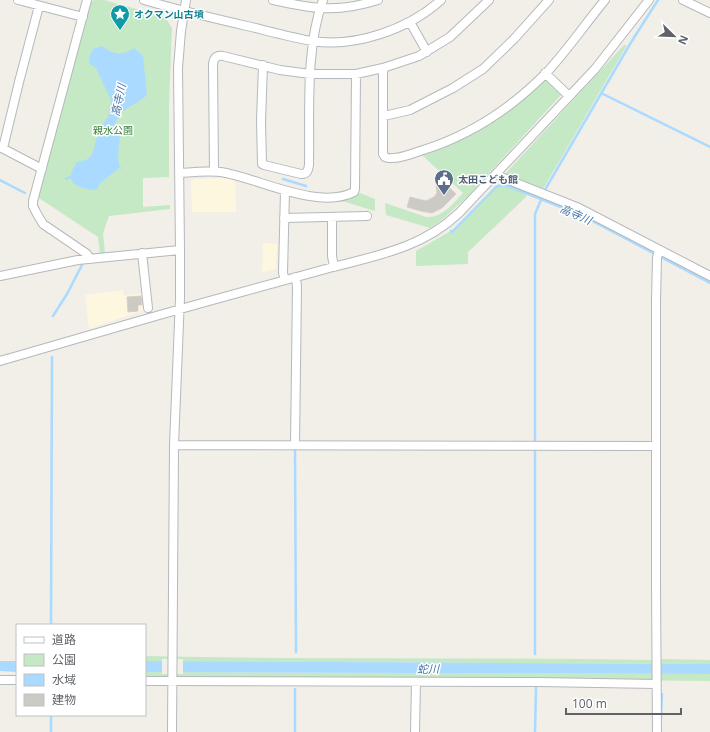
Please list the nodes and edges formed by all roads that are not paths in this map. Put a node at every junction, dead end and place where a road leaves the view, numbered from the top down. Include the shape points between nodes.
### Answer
1 (18, 0) edge
2 (87, 0) edge
3 (144, 0) edge
4 (186, 0) edge
5 (275, 0) edge
6 (323, 0) edge
7 (378, 0) edge
8 (441, 0) edge
9 (489, 0) edge
10 (549, 0) edge
11 (605, 0) edge
12 (649, 0) edge
13 (683, 0) edge
14 (39, 6) junction
15 (320, 9) junction
16 (184, 12) junction
17 (710, 13) edge
18 (83, 17) junction
19 (410, 22) junction
20 (313, 41) junction
21 (427, 52) junction
22 (263, 65) junction
23 (383, 68) junction
24 (545, 73) junction
25 (310, 74) junction
26 (356, 74) junction
27 (569, 96) junction
28 (384, 116) junction
29 (1, 148) edge
30 (42, 169) junction
31 (214, 171) junction
32 (180, 172) junction
33 (497, 174) junction
34 (285, 191) junction
35 (367, 216) dead end
36 (332, 217) junction
37 (284, 218) junction
38 (180, 250) junction
39 (659, 250) junction
40 (142, 253) junction
41 (90, 259) junction
42 (334, 267) junction
43 (0, 276) edge
44 (710, 276) edge
45 (296, 277) junction
46 (285, 280) junction
47 (148, 308) dead end
48 (179, 310) junction
49 (0, 361) edge
50 (174, 445) junction
51 (295, 445) junction
52 (656, 446) junction
53 (0, 680) edge
54 (16, 680) edge
55 (173, 680) junction
56 (146, 681) edge
57 (416, 682) junction
58 (656, 682) junction
59 (172, 732) edge
60 (416, 732) edge
61 (657, 732) edge

1 - 14 street
2 - 18 street
3 - 16 street
4 - 16 street
5 - 15 street
6 - 15 street
7 - 15 street via 351,7
8 - 19 street
9 - 21 street via 450,37
10 - 28 street via 483,69 410,110
11 - 24 street
12 - 27 street via 595,69
13 - 17 street
14 - 18 street
14 - 29 street
15 - 20 street
16 - 20 street
16 - 32 street via 178,68
18 - 30 street
19 - 20 street via 358,40
19 - 21 street
20 - 25 street
21 - 23 street
22 - 25 street
22 - 25 street via 262,164 301,174 308,172 309,165
22 - 31 street via 219,55 214,59
23 - 26 street
23 - 28 street
24 - 27 street
24 - 28 street via 507,107 488,120 450,140 410,154 385,157
25 - 26 street
26 - 34 street via 354,192 331,197 306,196
27 - 33 street
29 - 30 street
30 - 41 street via 33,201 37,214 43,224 87,254
31 - 32 street
31 - 34 street
32 - 38 street
33 - 39 street via 579,208
33 - 42 street via 447,224 433,234 382,255
34 - 37 street
35 - 36 street
36 - 37 street
36 - 42 street
37 - 46 street
38 - 40 street
38 - 48 street
39 - 44 street
39 - 52 street
40 - 41 street
40 - 47 street
41 - 43 street
42 - 45 street
45 - 46 street
45 - 51 street
46 - 48 street
48 - 49 street
48 - 50 street
50 - 51 street
50 - 55 street
51 - 52 street
52 - 58 street
53 - 54 street
55 - 56 street
55 - 57 street
55 - 59 street
57 - 58 street
57 - 60 street
58 - 61 street

